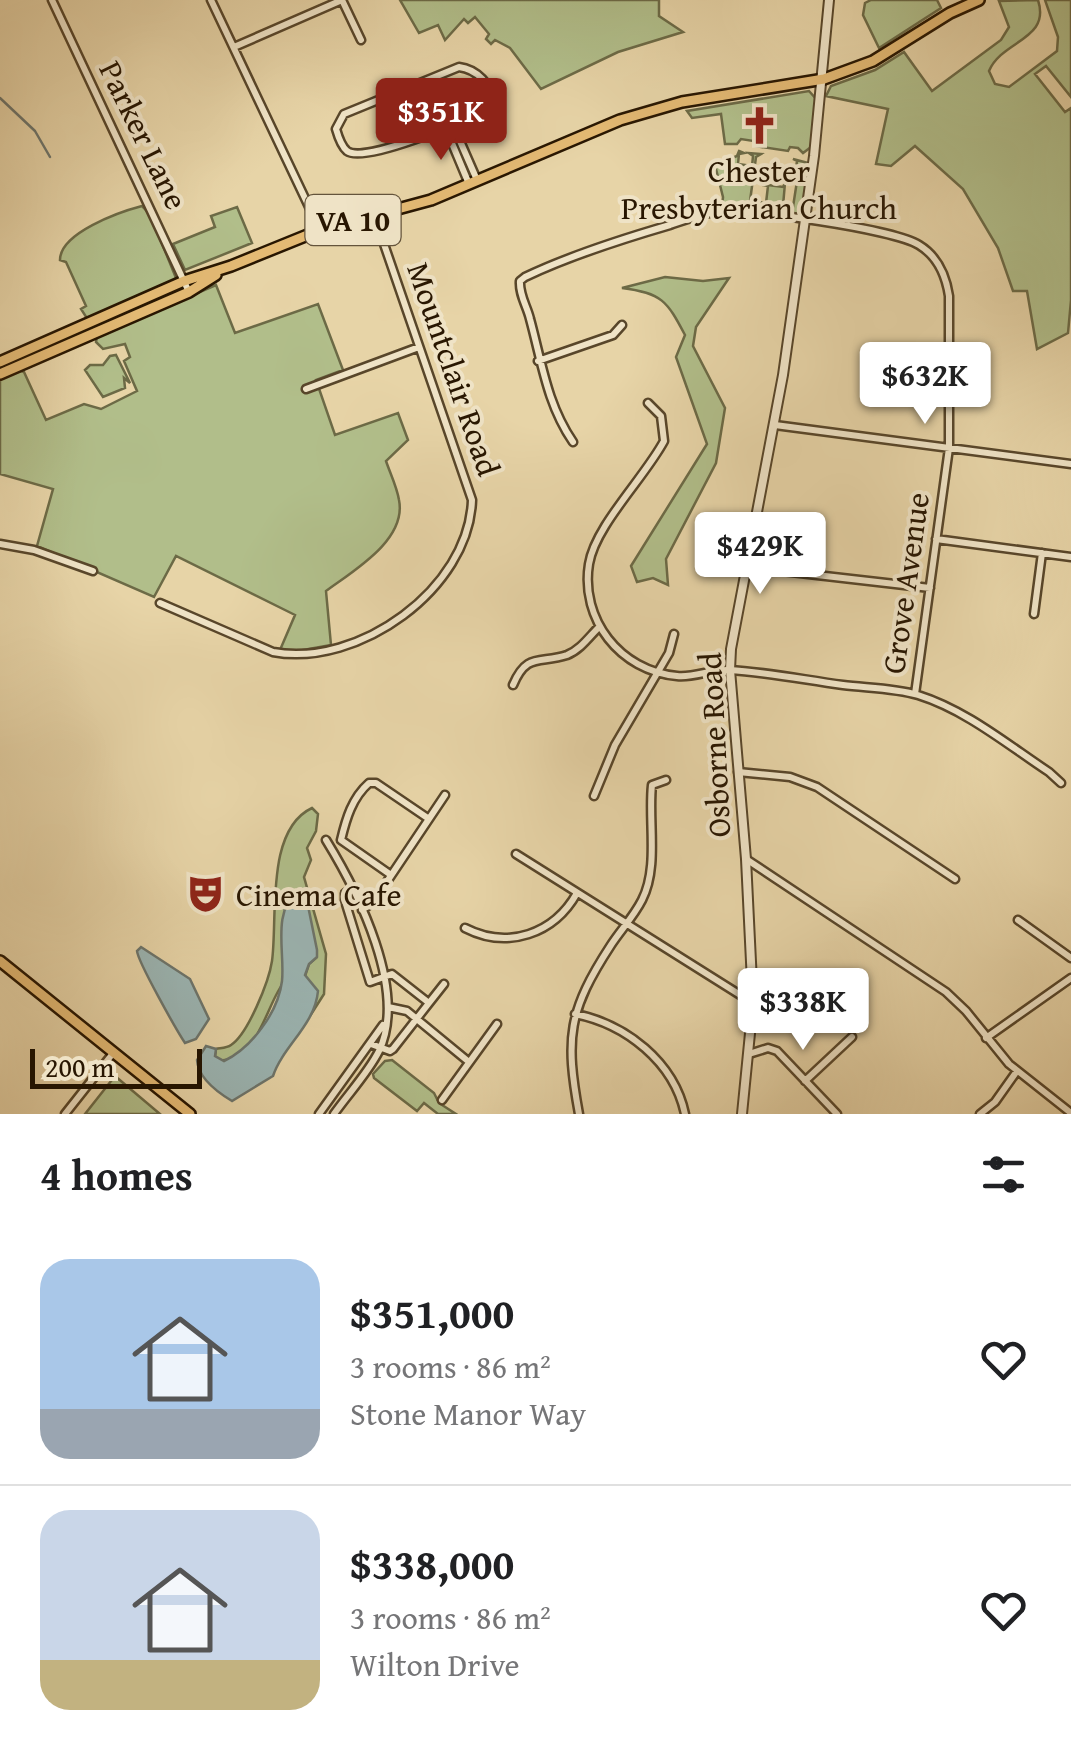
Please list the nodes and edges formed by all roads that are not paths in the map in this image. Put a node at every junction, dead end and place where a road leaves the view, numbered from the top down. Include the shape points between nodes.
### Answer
1 (52, 0) edge
2 (211, 0) edge
3 (342, 0) edge
4 (829, 0) edge
5 (979, 0) edge
6 (362, 40) dead end
7 (234, 47) junction
8 (824, 79) junction
9 (449, 127) junction
10 (473, 182) junction
11 (374, 214) junction
12 (806, 220) junction
13 (320, 230) junction
14 (186, 287) junction
15 (622, 325) dead end
16 (419, 347) junction
17 (0, 362) edge
18 (538, 362) junction
19 (0, 374) edge
20 (306, 389) dead end
21 (648, 404) dead end
22 (775, 426) junction
23 (572, 442) dead end
24 (949, 448) junction
25 (1071, 464) edge
26 (936, 538) junction
27 (0, 544) edge
28 (1042, 553) junction
29 (1071, 557) edge
30 (746, 566) junction
31 (93, 572) dead end
32 (930, 588) junction
33 (160, 603) dead end
34 (1034, 614) dead end
35 (599, 627) junction
36 (674, 634) dead end
37 (730, 670) junction
38 (659, 673) junction
39 (513, 686) dead end
40 (915, 694) junction
41 (738, 772) junction
42 (666, 780) dead end
43 (1061, 784) dead end
44 (445, 795) dead end
45 (594, 796) dead end
46 (429, 818) junction
47 (326, 840) dead end
48 (343, 843) junction
49 (331, 849) junction
50 (516, 854) dead end
51 (746, 859) junction
52 (391, 875) junction
53 (955, 879) dead end
54 (354, 888) junction
55 (577, 892) junction
56 (362, 910) junction
57 (1018, 920) dead end
58 (625, 924) junction
59 (465, 928) dead end
60 (1071, 958) edge
61 (0, 961) edge
62 (384, 976) junction
63 (1071, 978) edge
64 (444, 984) dead end
65 (429, 1003) junction
66 (753, 1003) junction
67 (388, 1006) junction
68 (575, 1014) junction
69 (416, 1019) junction
70 (497, 1024) dead end
71 (852, 1037) dead end
72 (986, 1038) junction
73 (376, 1046) junction
74 (115, 1052) junction
75 (749, 1054) junction
76 (469, 1062) junction
77 (1017, 1071) junction
78 (804, 1080) junction
79 (442, 1100) dead end
80 (1071, 1113) edge
81 (65, 1114) edge
82 (190, 1114) edge
83 (319, 1114) edge
84 (334, 1114) edge
85 (579, 1114) edge
86 (685, 1114) edge
87 (742, 1114) edge
88 (837, 1114) edge
89 (980, 1114) edge

1 - 14 street, Parker Lane
2 - 7 street
3 - 6 street
3 - 7 street
4 - 8 street, Osborne Road
5 - 8 main road, VA 10 via 873,61
7 - 13 street
8 - 10 main road, VA 10 via 682,102 620,120
8 - 12 street, Osborne Road
9 - 9 street via 492,102 490,88 464,67 344,114 336,129 347,151 358,154
9 - 10 street
10 - 11 main road, VA 10
11 - 13 main road, VA 10
11 - 16 street, Mountclair Road
12 - 18 street, Grove Avenue via 713,212 520,281
12 - 22 street, Osborne Road
12 - 24 street, Grove Avenue via 905,237 935,259 949,296
13 - 14 main road, VA 10
14 - 17 main road, VA 10
14 - 19 main road, VA 10
15 - 18 street via 614,335
16 - 20 street
16 - 33 street, Mountclair Road via 472,500 464,540 428,592 370,638 311,655 273,652
18 - 23 street
21 - 35 street via 661,416 664,441 589,563 588,591
22 - 24 street
22 - 30 street, Osborne Road
24 - 25 street
24 - 26 street, Grove Avenue
26 - 28 street
26 - 32 street, Grove Avenue
27 - 31 street
28 - 29 street
28 - 34 street
30 - 32 street
30 - 37 street, Osborne Road
32 - 40 street, Grove Avenue
35 - 38 street via 618,650
35 - 39 street via 572,653 528,663
36 - 38 street
37 - 38 street
37 - 40 street
37 - 41 street, Osborne Road
38 - 45 street via 615,745
40 - 43 street via 952,708
41 - 51 street, Osborne Road
41 - 53 street via 816,787
42 - 58 street via 652,785 650,865 643,899
44 - 46 street
46 - 48 street via 368,783 351,807
46 - 52 street
47 - 49 street
48 - 49 street
48 - 52 street
49 - 54 street
50 - 55 street
51 - 66 street, Osborne Road
51 - 72 street via 946,992
52 - 56 street
54 - 56 street
54 - 62 street via 345,901 370,982
55 - 58 street
55 - 59 street via 558,918 532,934 498,938
56 - 62 street
57 - 60 street
58 - 66 street
58 - 68 street via 588,980
61 - 74 main road
62 - 65 street via 392,974
62 - 67 street
63 - 72 street
64 - 65 street
65 - 69 street
66 - 75 street, Osborne Road
67 - 69 street
67 - 73 street
68 - 85 street via 570,1064
68 - 86 street via 612,1027 650,1054 676,1084
69 - 73 street via 394,1049
69 - 76 street
70 - 76 street
71 - 78 street
72 - 77 street
73 - 83 street
73 - 84 street
74 - 81 street
74 - 82 main road
75 - 78 street via 777,1051
75 - 87 street, Osborne Road
76 - 79 street
77 - 80 street
77 - 89 street
78 - 88 street

